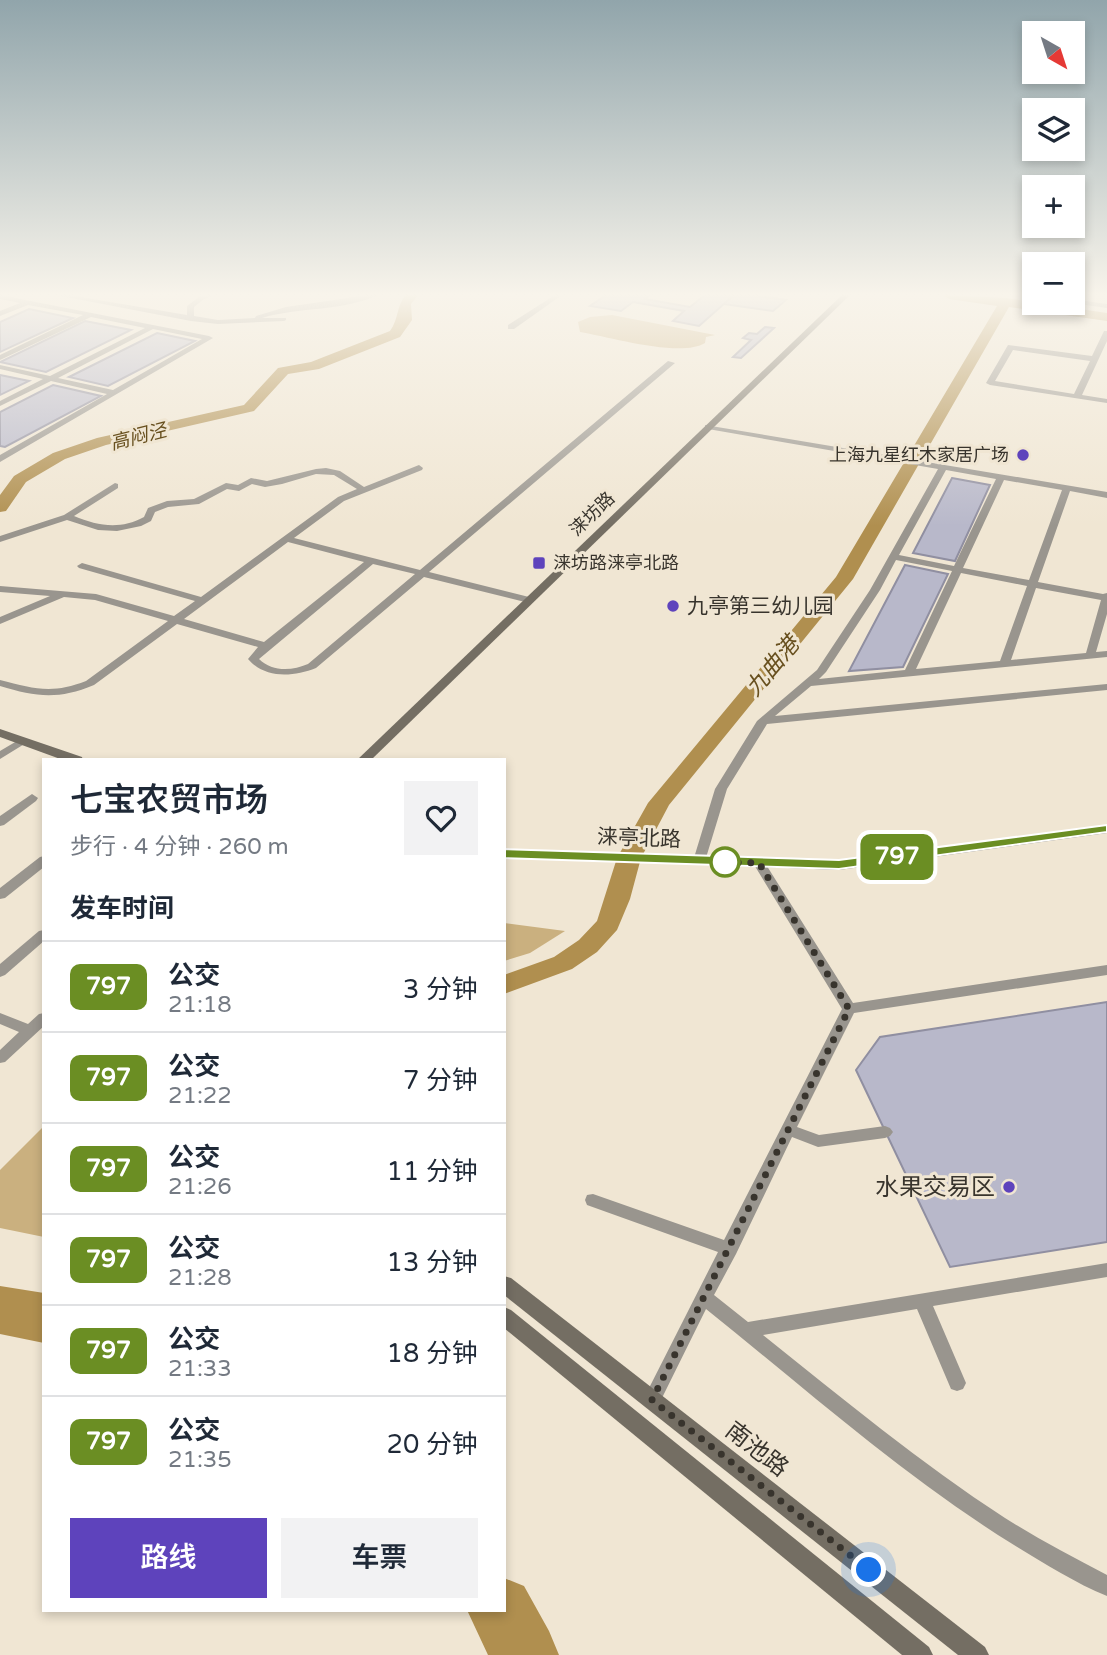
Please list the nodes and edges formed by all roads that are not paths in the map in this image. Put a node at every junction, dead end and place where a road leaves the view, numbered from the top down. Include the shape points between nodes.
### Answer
1 (24, 372) edge
2 (62, 372) edge
3 (150, 372) edge
4 (660, 372) edge
5 (765, 372) edge
6 (996, 372) edge
7 (1088, 372) edge
8 (51, 378) junction
9 (115, 393) junction
10 (1077, 396) junction
11 (1107, 401) edge
12 (0, 404) edge
13 (708, 427) junction
14 (1, 457) edge
15 (940, 467) junction
16 (419, 468) dead end
17 (1001, 477) junction
18 (115, 486) dead end
19 (1067, 488) junction
20 (362, 489) junction
21 (1107, 495) edge
22 (67, 517) junction
23 (0, 539) edge
24 (286, 539) junction
25 (893, 557) junction
26 (371, 561) junction
27 (82, 566) dead end
28 (957, 569) junction
29 (422, 573) junction
30 (1033, 584) junction
31 (0, 589) edge
32 (67, 593) junction
33 (1107, 597) edge
34 (202, 600) junction
35 (528, 600) junction
36 (176, 620) junction
37 (0, 621) edge
38 (266, 646) junction
39 (1107, 654) edge
40 (1090, 656) junction
41 (1004, 664) junction
42 (909, 673) junction
43 (0, 683) edge
44 (808, 683) junction
45 (1107, 687) edge
46 (763, 722) junction
47 (0, 733) edge
48 (22, 741) junction
49 (0, 756) edge
50 (71, 758) edge
51 (365, 758) edge
52 (32, 798) dead end
53 (0, 822) edge
54 (1107, 829) edge
55 (506, 853) edge
56 (698, 861) junction
57 (42, 862) edge
58 (759, 863) junction
59 (0, 895) edge
60 (42, 936) edge
61 (1107, 970) edge
62 (0, 972) edge
63 (849, 1009) junction
64 (0, 1018) edge
65 (42, 1020) edge
66 (30, 1031) junction
67 (0, 1058) edge
68 (789, 1130) junction
69 (885, 1132) dead end
70 (593, 1200) dead end
71 (730, 1249) junction
72 (1107, 1270) edge
73 (506, 1286) edge
74 (705, 1298) junction
75 (922, 1301) junction
76 (506, 1318) edge
77 (746, 1330) junction
78 (957, 1383) dead end
79 (652, 1400) junction
80 (1107, 1586) edge
81 (921, 1655) edge
82 (978, 1655) edge

1 - 8 lane
2 - 8 lane
3 - 9 lane
4 - 29 lane
5 - 13 street, 涞坊路
6 - 10 lane via 990,383
7 - 10 lane
8 - 9 lane
8 - 12 lane
9 - 14 lane
10 - 11 lane
13 - 15 lane
13 - 35 street, 涞坊路
15 - 17 lane
15 - 25 lane
16 - 20 lane
17 - 19 lane
17 - 28 lane
18 - 22 lane
19 - 21 lane
19 - 30 lane
20 - 22 lane via 347,475 325,471 268,484 251,481 239,488 220,487 196,502 158,506 148,519 126,528 96,528
20 - 24 lane
22 - 23 lane
24 - 26 lane
24 - 34 lane
25 - 28 lane
25 - 44 lane via 821,672
26 - 29 lane
26 - 38 lane
27 - 34 lane
28 - 30 lane
28 - 42 lane
29 - 35 lane
29 - 38 lane via 300,672 258,665 254,659
30 - 33 lane
30 - 41 lane
31 - 32 lane
32 - 36 lane
32 - 37 lane
33 - 40 lane
34 - 36 lane
35 - 51 street, 涞坊路
36 - 38 lane
36 - 43 lane via 72,691 37,694
39 - 40 lane
40 - 41 lane
41 - 42 lane
42 - 44 lane
44 - 46 lane
45 - 46 lane
46 - 56 lane via 721,789
47 - 48 street
48 - 49 lane
48 - 50 street
52 - 53 lane
54 - 58 street, 涞亭北路 via 839,865
55 - 56 street, 涞亭北路
56 - 58 street, 涞亭北路
57 - 59 lane
58 - 63 lane
60 - 62 lane
61 - 63 lane
63 - 68 lane
64 - 66 lane
65 - 66 lane
66 - 67 lane
68 - 69 lane via 818,1141
68 - 71 lane
70 - 71 lane
71 - 74 lane
72 - 75 lane
73 - 79 street, 南池路
74 - 77 lane
74 - 79 lane
75 - 77 lane
75 - 78 lane
76 - 81 street
77 - 80 lane via 928,1476 1024,1542
79 - 82 street, 南池路

